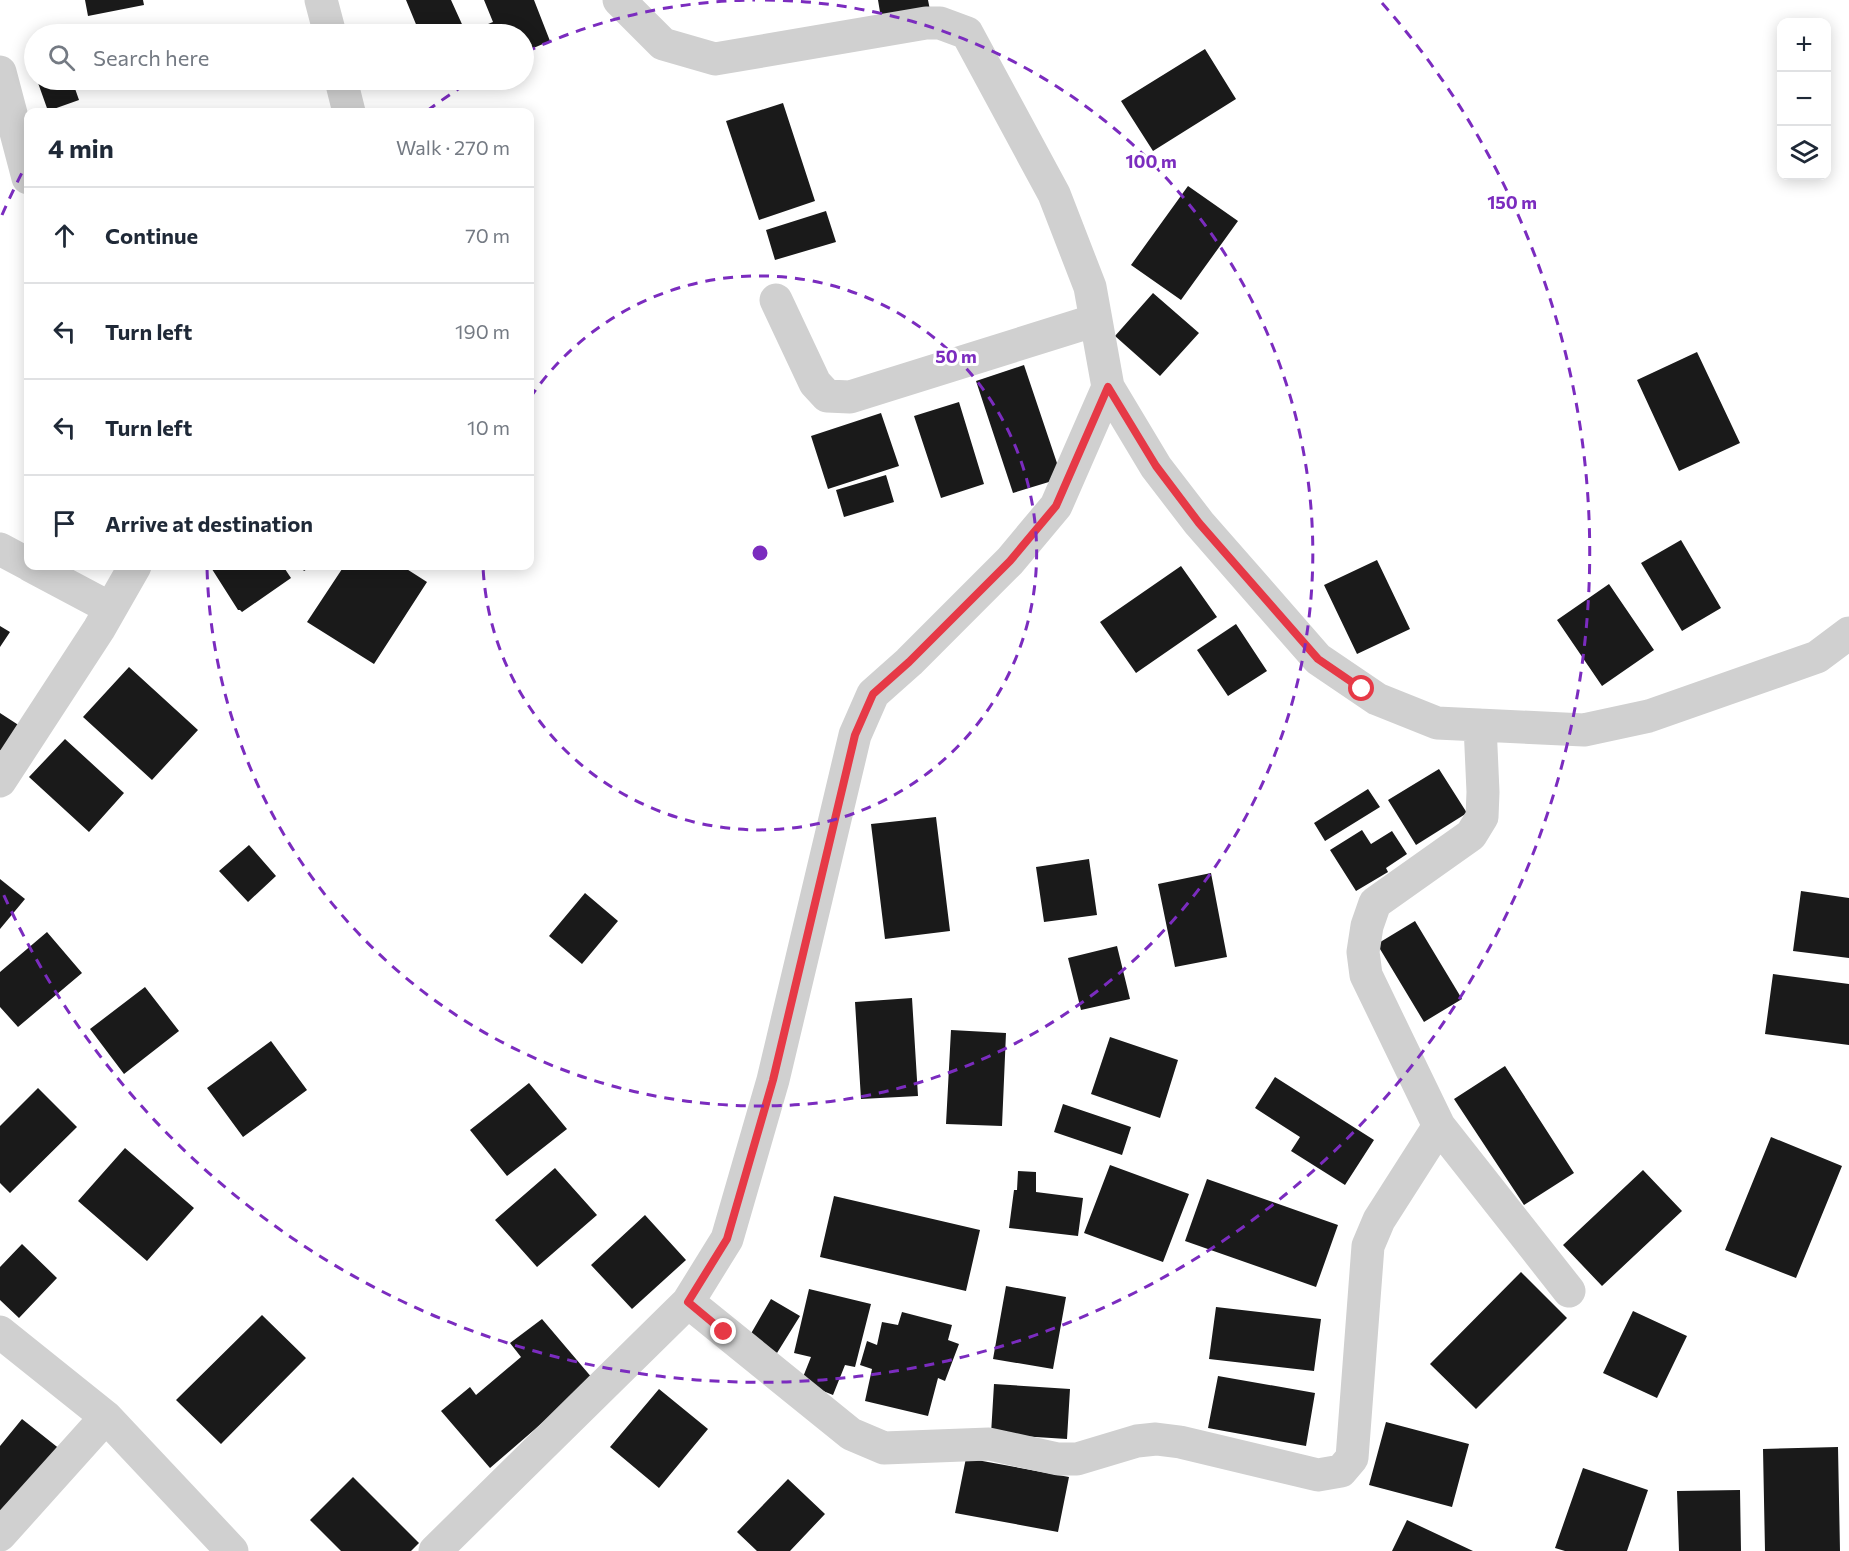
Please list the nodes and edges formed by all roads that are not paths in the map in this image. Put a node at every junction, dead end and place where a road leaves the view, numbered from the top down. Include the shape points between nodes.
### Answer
1 (321, 0) edge
2 (619, 0) edge
3 (327, 24) edge
4 (0, 72) edge
5 (344, 90) edge
6 (348, 108) edge
7 (24, 163) edge
8 (776, 300) dead end
9 (1096, 320) junction
10 (1108, 387) junction
11 (0, 549) edge
12 (24, 562) edge
13 (39, 570) edge
14 (133, 570) edge
15 (110, 608) junction
16 (1849, 633) edge
17 (1480, 725) junction
18 (0, 781) edge
19 (1439, 1126) junction
20 (1569, 1291) dead end
21 (688, 1302) junction
22 (0, 1332) edge
23 (106, 1417) junction
24 (0, 1535) edge
25 (232, 1551) edge
26 (435, 1551) edge

1 - 3 street
2 - 9 street via 663,44 715,59 926,23 940,23 967,33 1054,194 1090,287
4 - 7 street
5 - 6 street
8 - 9 street via 815,383 827,396 850,397
9 - 10 street
10 - 17 street via 1156,466 1185,504 1318,659 1377,699 1437,723
10 - 21 street via 1056,506 1010,561 873,694 855,735 773,1080 727,1239
11 - 12 street
13 - 15 street
14 - 15 street
15 - 18 street
16 - 17 street via 1816,657 1649,716 1584,730
17 - 19 street via 1482,817 1471,835 1376,903 1363,952 1366,975
19 - 20 street
19 - 21 street via 1378,1220 1368,1246 1352,1458 1341,1471 1318,1475 1156,1439 1077,1459 1058,1459 989,1444 884,1448 851,1434
21 - 26 street
22 - 23 street
23 - 24 street
23 - 25 street

